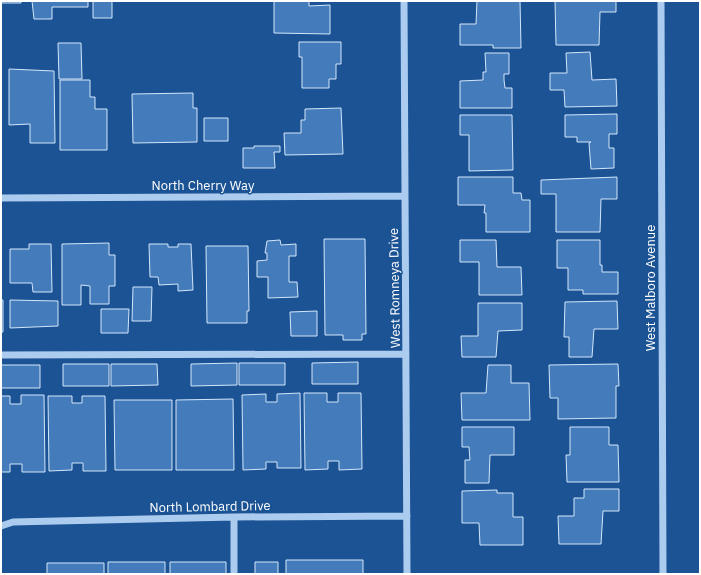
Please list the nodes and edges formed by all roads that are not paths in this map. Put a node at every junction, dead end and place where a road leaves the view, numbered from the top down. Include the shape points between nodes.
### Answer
1 (404, 1) edge
2 (661, 1) edge
3 (405, 196) junction
4 (1, 198) edge
5 (406, 354) junction
6 (1, 355) edge
7 (407, 516) junction
8 (234, 517) junction
9 (1, 526) edge
10 (234, 574) edge
11 (407, 574) edge
12 (663, 574) edge

1 - 3 street, West Romneya Drive
2 - 12 street, West Malboro Avenue
3 - 4 street, North Cherry Way
3 - 5 street, West Romneya Drive
5 - 6 street
5 - 7 street, West Romneya Drive
7 - 8 street, North Lombard Drive
7 - 11 street, West Romneya Drive
8 - 9 street, North Lombard Drive via 13,522
8 - 10 street

